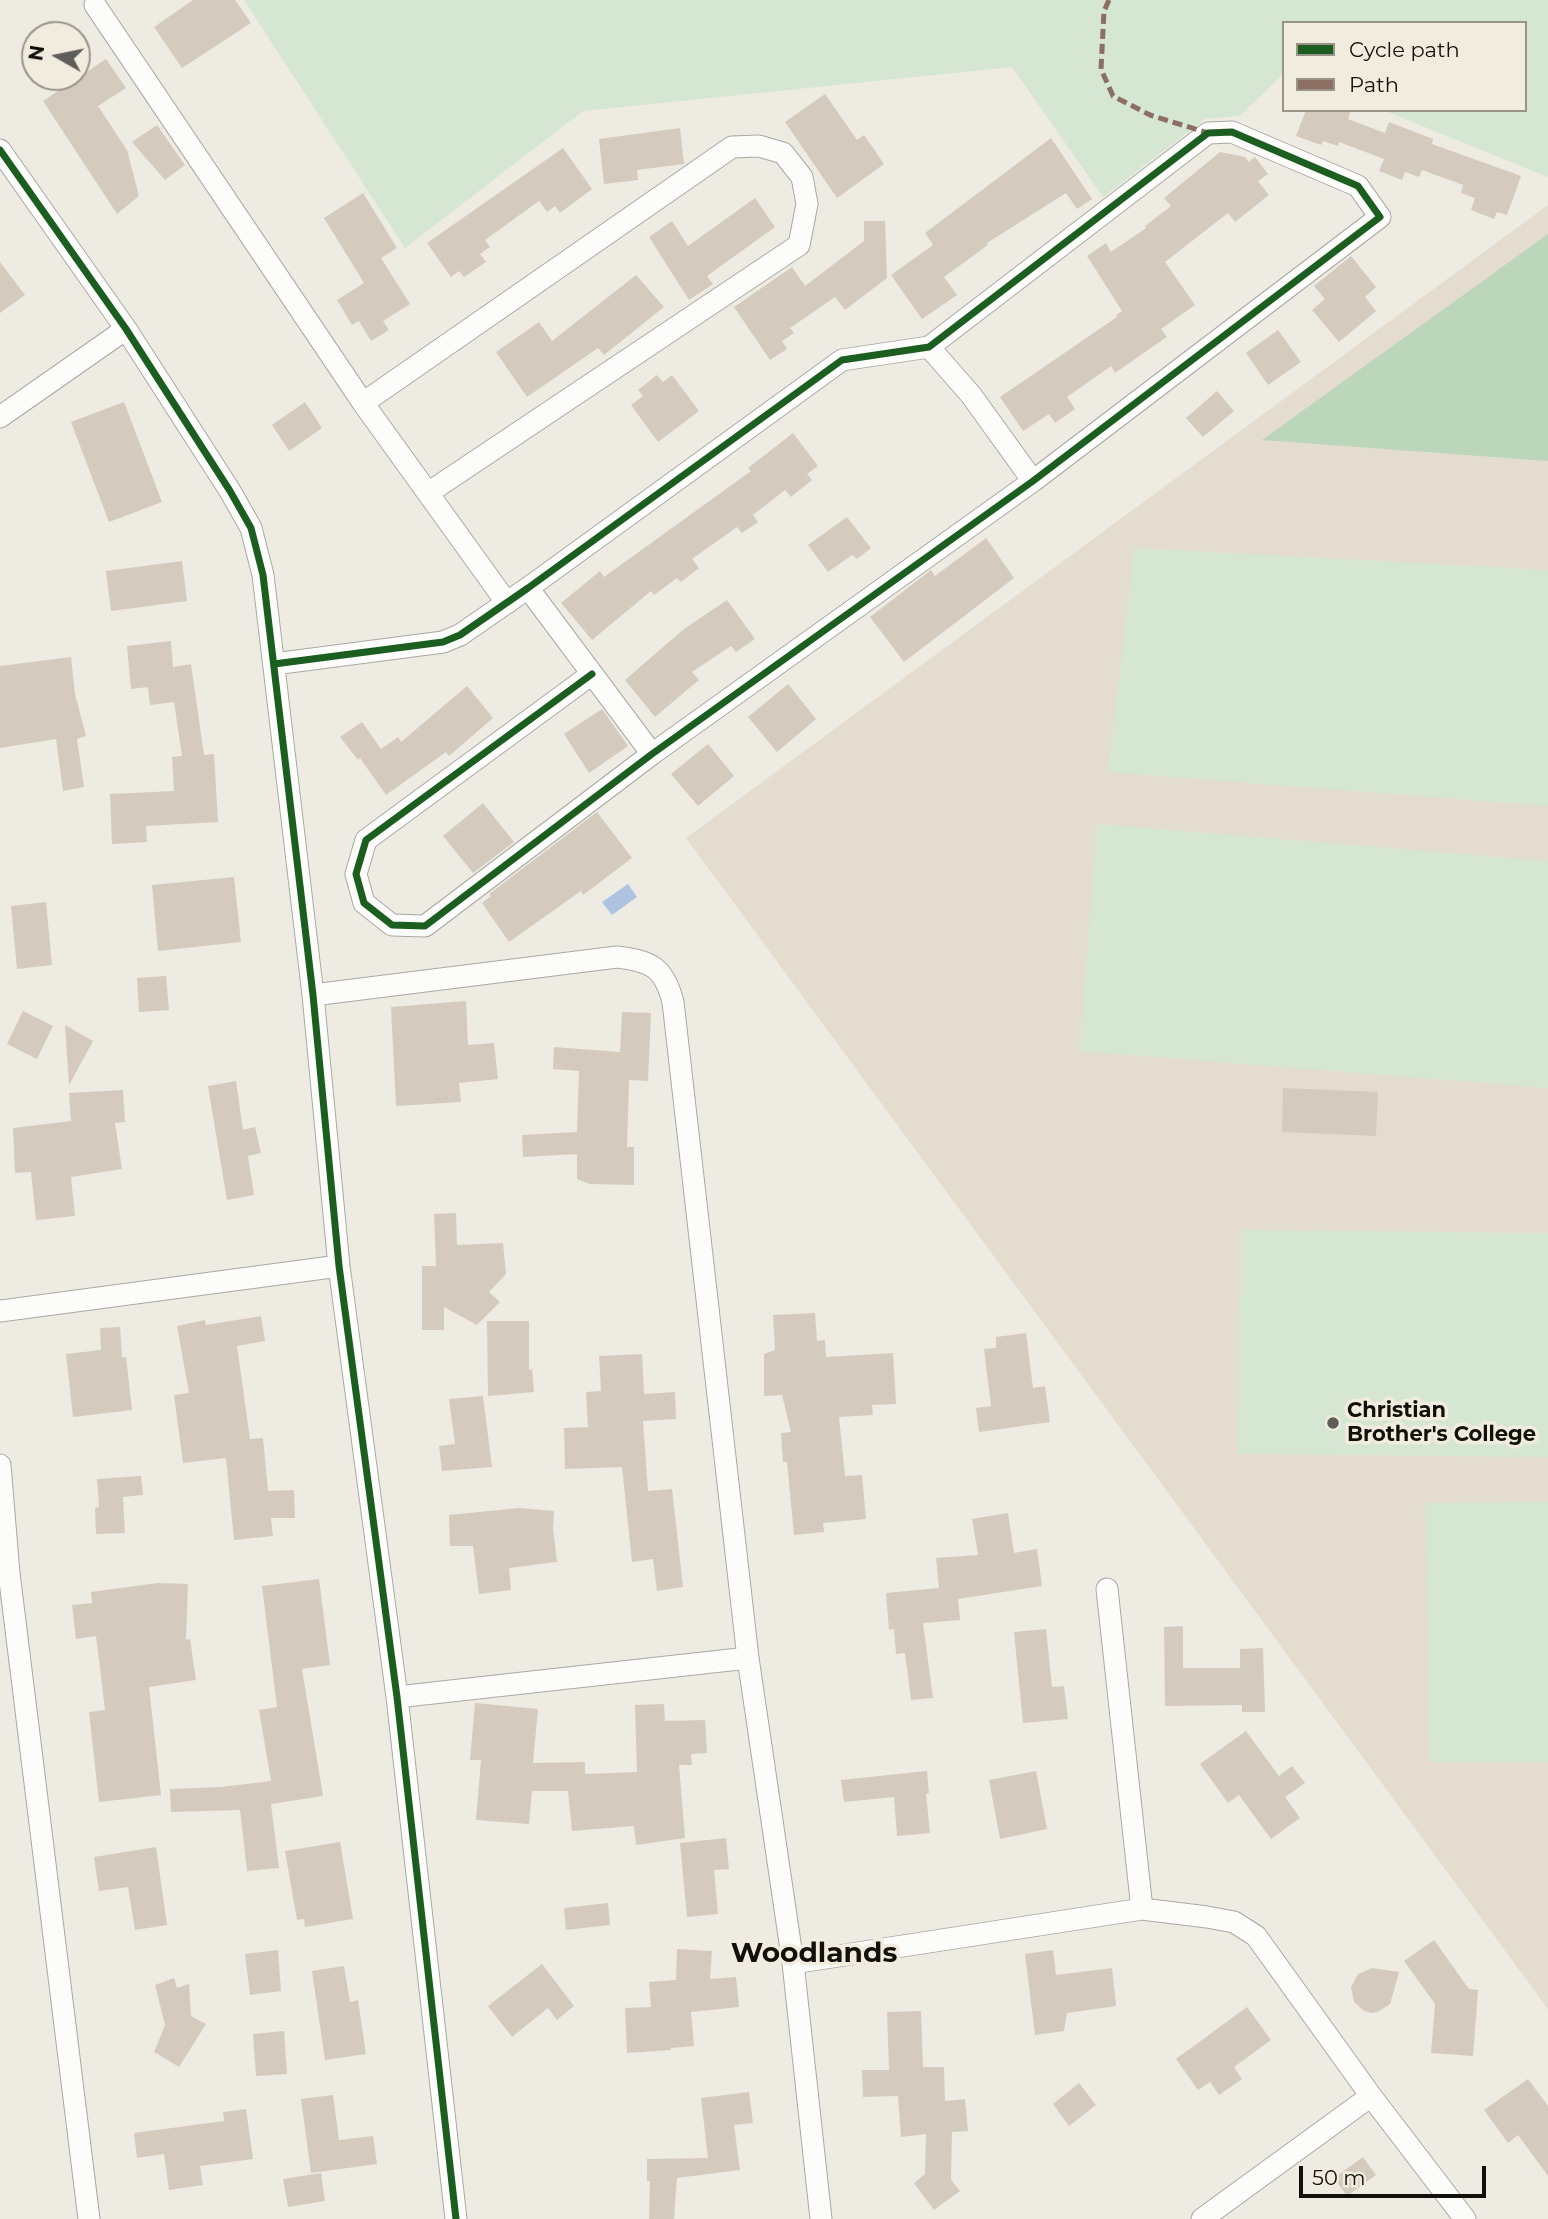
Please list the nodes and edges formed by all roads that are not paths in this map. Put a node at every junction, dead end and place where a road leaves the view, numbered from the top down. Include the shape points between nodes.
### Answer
1 (95, 5) dead end
2 (0, 150) edge
3 (126, 329) junction
4 (929, 348) junction
5 (363, 403) junction
6 (0, 417) edge
7 (1033, 481) junction
8 (428, 494) junction
9 (528, 589) junction
10 (507, 603) junction
11 (274, 664) junction
12 (592, 674) junction
13 (652, 754) junction
14 (313, 995) junction
15 (339, 1266) junction
16 (0, 1311) edge
17 (0, 1465) edge
18 (5, 1574) edge
19 (1107, 1589) dead end
20 (748, 1658) junction
21 (397, 1697) junction
22 (1142, 1909) junction
23 (793, 1963) junction
24 (1371, 2096) junction
25 (89, 2219) edge
26 (456, 2219) edge
27 (821, 2219) edge
28 (1202, 2219) edge
29 (1465, 2219) edge

1 - 5 street
2 - 3 street
3 - 6 street
3 - 11 street via 251,528
4 - 7 street via 971,395
4 - 7 street via 1208,133 1232,132 1359,186 1380,217
4 - 9 street via 842,360
5 - 8 street
5 - 8 street via 732,147 759,146 783,153 802,177 807,204 799,245
7 - 13 street
8 - 10 street
9 - 10 street
9 - 12 street
10 - 11 street via 443,642
11 - 14 street
12 - 13 street
12 - 13 street via 366,840 356,874 364,903 392,925 425,926
14 - 15 street
14 - 20 street via 617,957 655,967 668,982
15 - 16 street
15 - 21 street
17 - 18 street
18 - 25 street
19 - 22 street
20 - 21 street
20 - 23 street
21 - 26 street
22 - 23 street
22 - 24 street via 1234,1923 1256,1936
23 - 27 street
24 - 28 street
24 - 29 street

